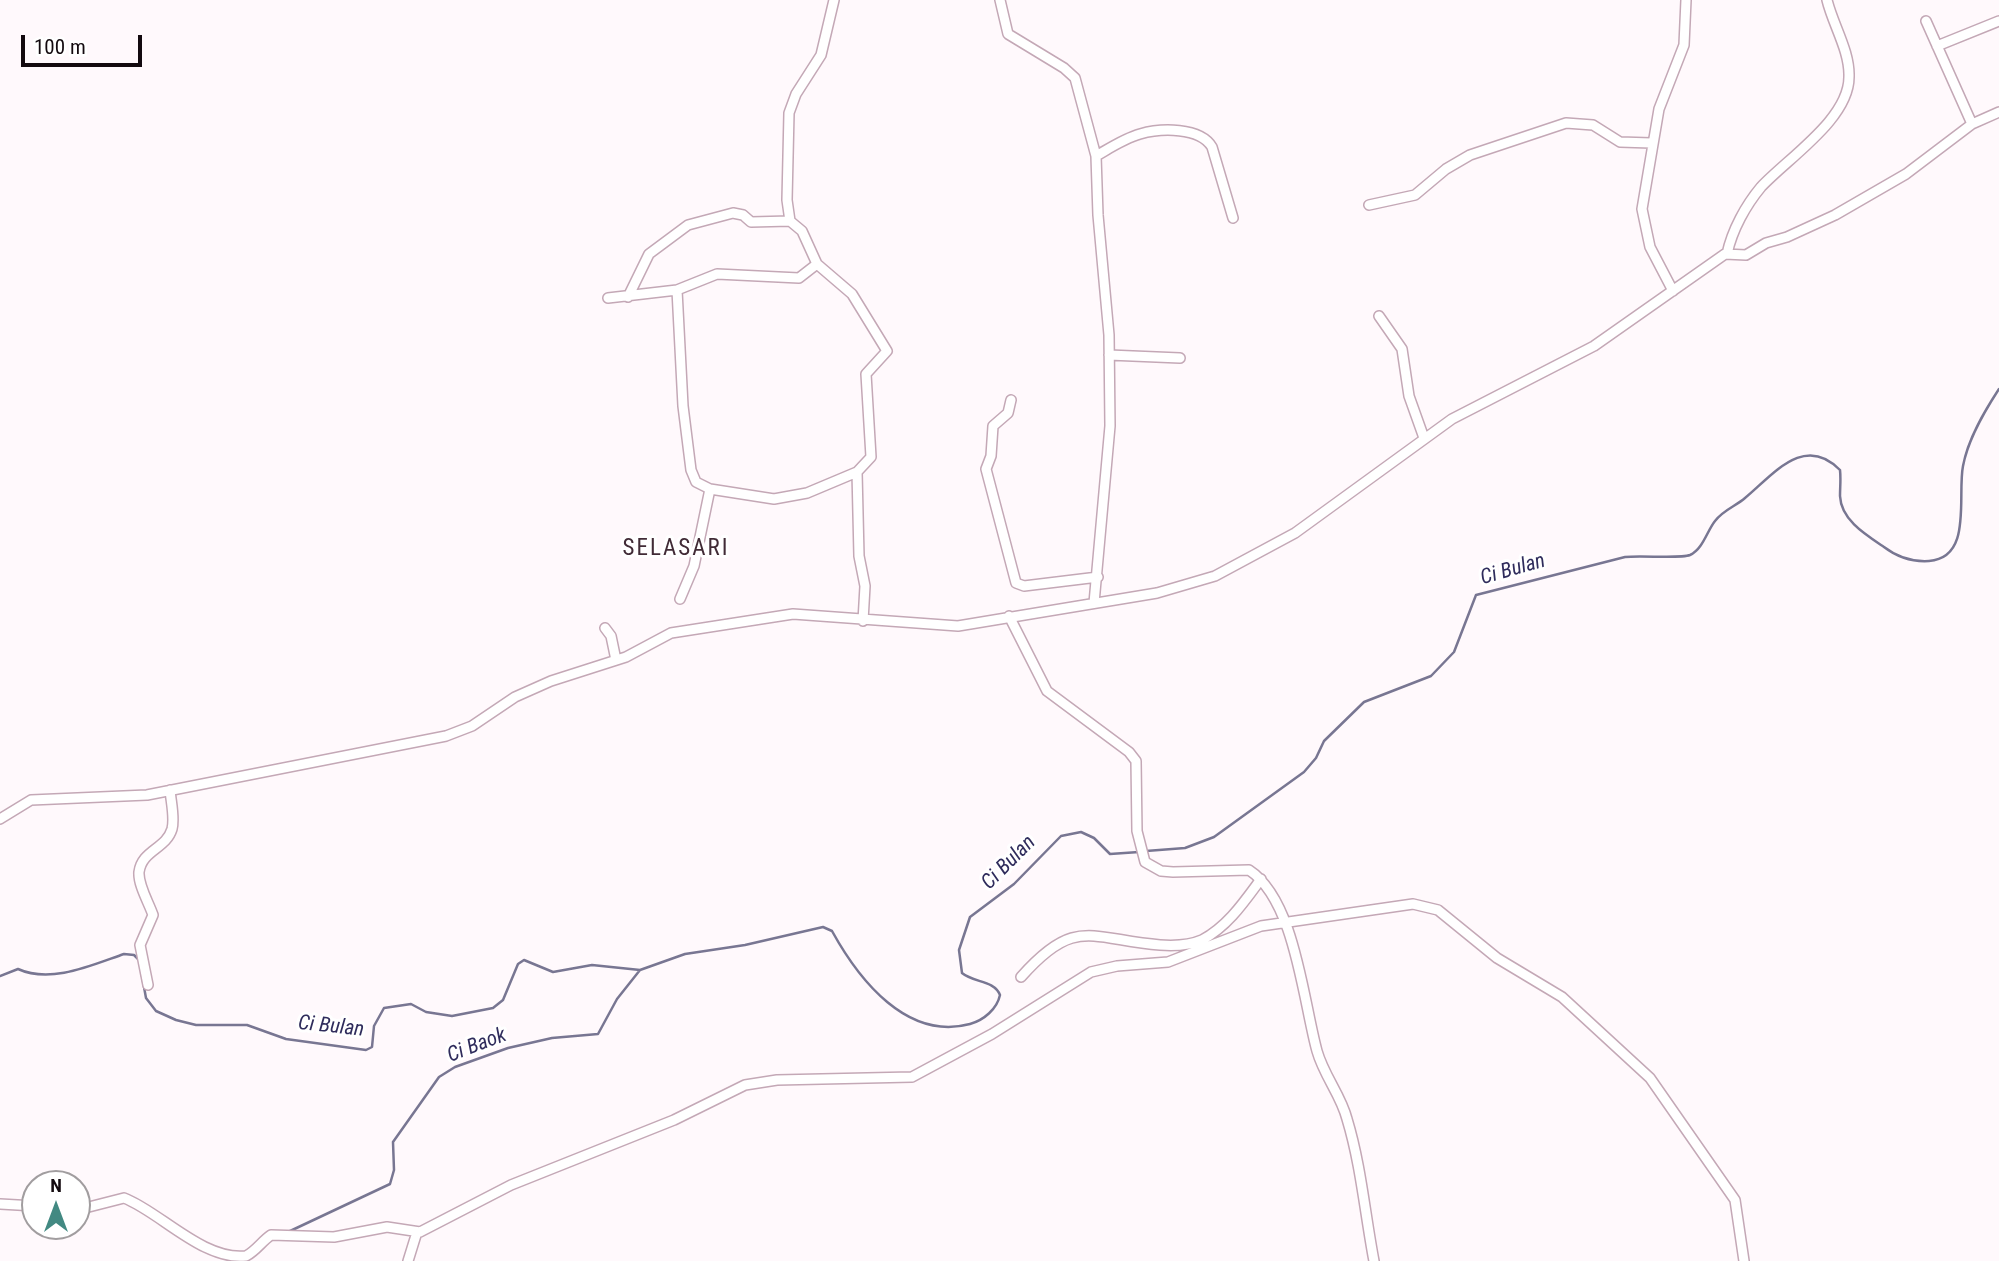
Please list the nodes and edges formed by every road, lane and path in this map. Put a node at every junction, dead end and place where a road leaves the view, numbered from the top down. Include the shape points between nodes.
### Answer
1 (834, 0) edge
2 (1000, 0) edge
3 (1686, 0) edge
4 (1826, 0) edge
5 (1926, 21) dead end
6 (1999, 21) edge
7 (1937, 46) junction
8 (1999, 112) edge
9 (1972, 124) junction
10 (1651, 144) junction
11 (1096, 156) junction
12 (1369, 205) dead end
13 (1233, 218) dead end
14 (790, 221) junction
15 (1727, 254) junction
16 (817, 264) junction
17 (677, 290) junction
18 (1673, 291) junction
19 (628, 296) junction
20 (608, 298) dead end
21 (1379, 316) dead end
22 (1110, 355) junction
23 (1180, 358) dead end
24 (1011, 400) dead end
25 (1424, 438) junction
26 (857, 472) junction
27 (710, 489) junction
28 (1098, 577) junction
29 (680, 599) dead end
30 (1094, 603) junction
31 (1009, 616) junction
32 (863, 621) junction
33 (605, 628) dead end
34 (617, 660) junction
35 (170, 790) junction
36 (0, 819) edge
37 (1261, 879) junction
38 (1285, 921) junction
39 (1021, 977) dead end
40 (148, 985) dead end
41 (0, 1205) edge
42 (21, 1206) edge
43 (91, 1206) edge
44 (417, 1232) junction
45 (408, 1261) edge
46 (1374, 1261) edge
47 (1744, 1261) edge

1 - 14 street via 821,55 789,113
2 - 11 street via 1007,34 1074,78
3 - 10 street via 1684,45
4 - 15 street via 1849,75 1843,103 1754,196
5 - 7 street
6 - 7 street
7 - 9 street
8 - 9 street
9 - 15 street via 1906,174 1835,215 1746,256
10 - 12 street via 1620,142 1593,125 1566,123 1470,155 1415,195
10 - 18 street via 1643,221 1650,247
11 - 13 street via 1139,134 1174,131 1204,138 1212,147
11 - 22 street
14 - 16 street via 802,232
14 - 19 street via 751,222 733,213 688,225 649,254
15 - 18 street
16 - 17 street via 799,278 717,274
16 - 26 street via 852,294 887,351 866,374 871,457
17 - 19 street
17 - 27 street via 691,470 696,482
18 - 25 street via 1570,360 1478,405
19 - 20 street
21 - 25 street via 1402,349 1409,396
22 - 23 street
22 - 28 street via 1109,450
24 - 28 street via 1008,412 993,426 986,469 1016,583 1024,586
25 - 30 street via 1320,516 1253,558 1174,589
26 - 27 street via 789,498
26 - 32 street
27 - 29 street via 694,566
28 - 30 street
30 - 31 street
31 - 32 street via 948,627
31 - 37 street via 1047,691 1136,761 1140,852 1149,866 1161,871 1242,868
32 - 34 street via 793,614 684,631 663,636
33 - 34 street
34 - 35 street via 527,692 472,726 446,736
35 - 36 street via 123,797 31,800
35 - 40 street via 170,833 145,856 139,872 153,915 141,945
37 - 38 street
37 - 39 street via 1227,922 1202,939 1171,946 1096,934 1076,936 1052,947
38 - 44 street via 1247,930 1168,962 1091,972 912,1077 745,1085 667,1123 511,1185
38 - 46 street via 1320,1062 1347,1117
38 - 47 street via 1398,905 1427,906 1497,958 1562,997 1650,1078 1724,1181 1735,1200
41 - 42 street
43 - 44 street via 124,1198 190,1247 230,1259 245,1257 271,1235 334,1237 387,1227
44 - 45 street

